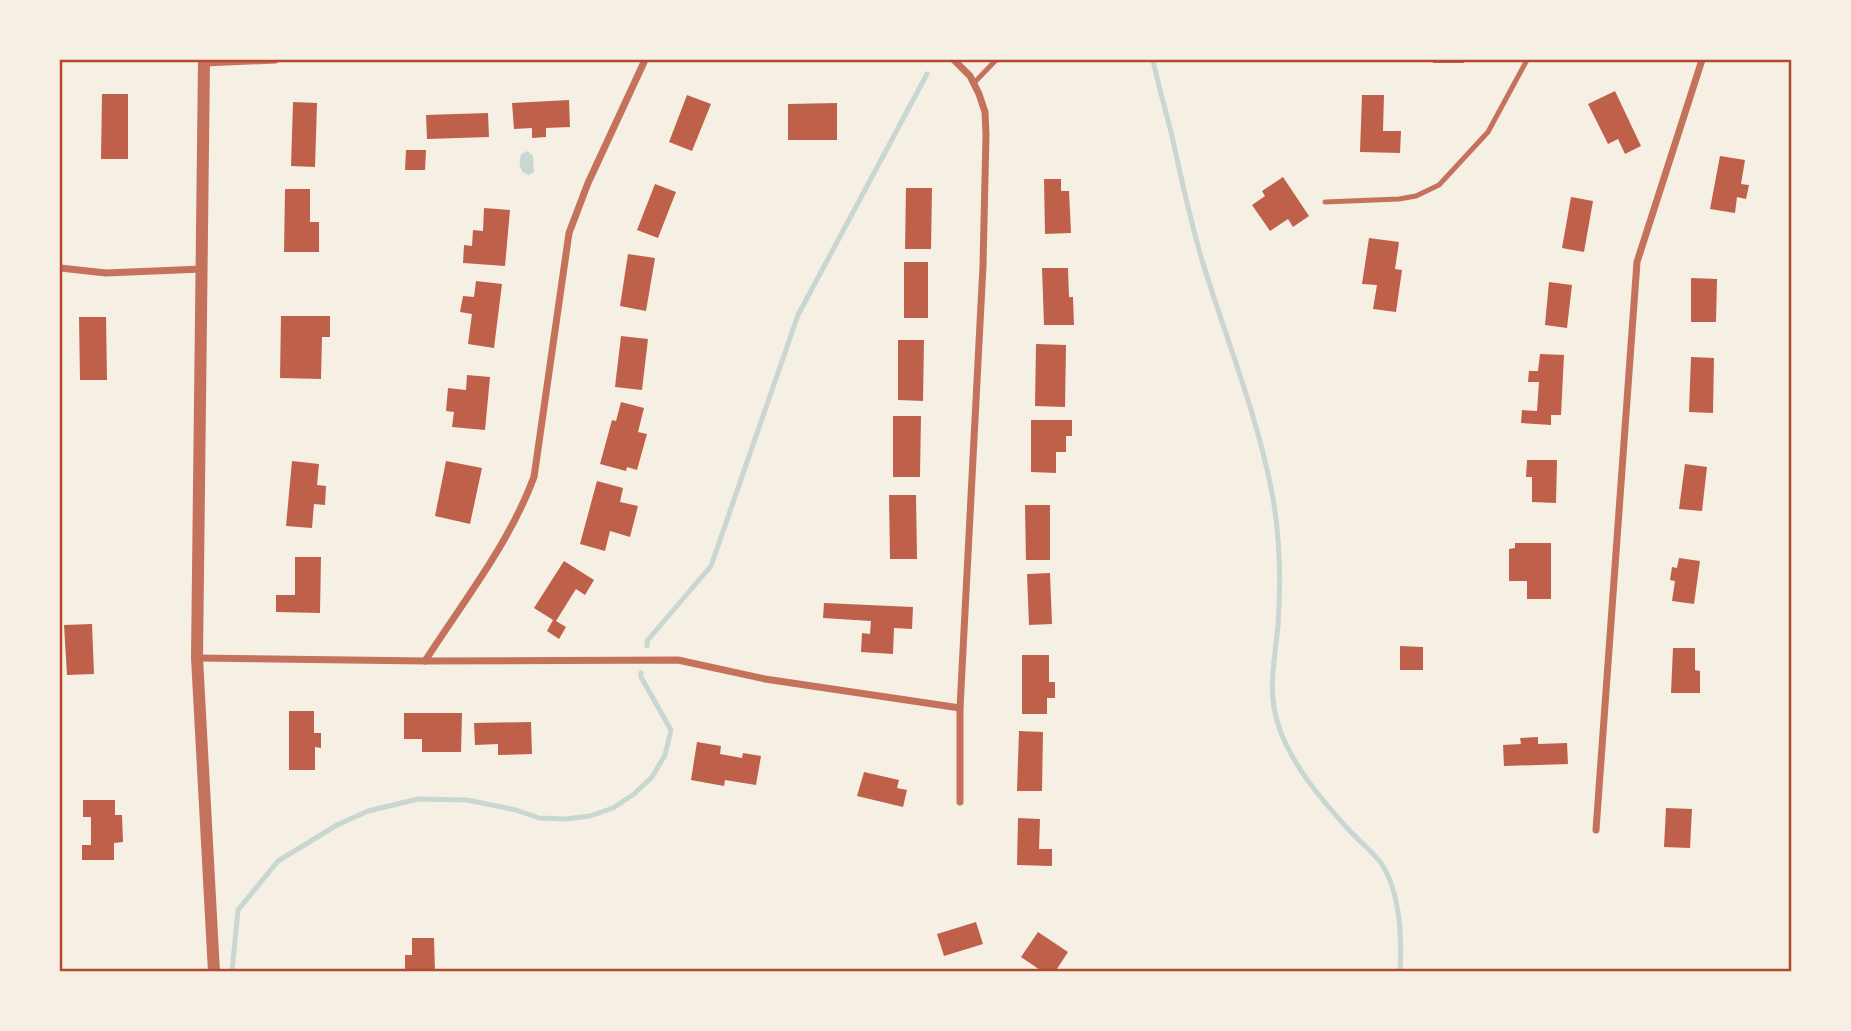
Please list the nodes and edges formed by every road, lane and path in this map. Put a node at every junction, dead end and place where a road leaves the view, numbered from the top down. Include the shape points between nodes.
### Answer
1 (275, 60) edge
2 (645, 60) edge
3 (954, 60) edge
4 (996, 60) edge
5 (1527, 60) edge
6 (1702, 60) edge
7 (204, 61) edge
8 (974, 83) junction
9 (1325, 202) dead end
10 (60, 268) edge
11 (202, 269) junction
12 (197, 658) junction
13 (425, 661) junction
14 (960, 708) junction
15 (960, 802) dead end
16 (1596, 830) dead end
17 (214, 971) edge

1 - 7 street
2 - 13 street via 569,233 534,477 526,499
3 - 8 street
4 - 8 lane
5 - 9 lane via 1489,132 1439,185 1399,199
6 - 16 street via 1637,262
7 - 11 street
8 - 14 street via 985,112 986,135
10 - 11 street via 119,273
11 - 12 street
12 - 13 street
12 - 17 street
13 - 14 street via 678,660 765,679
14 - 15 street

